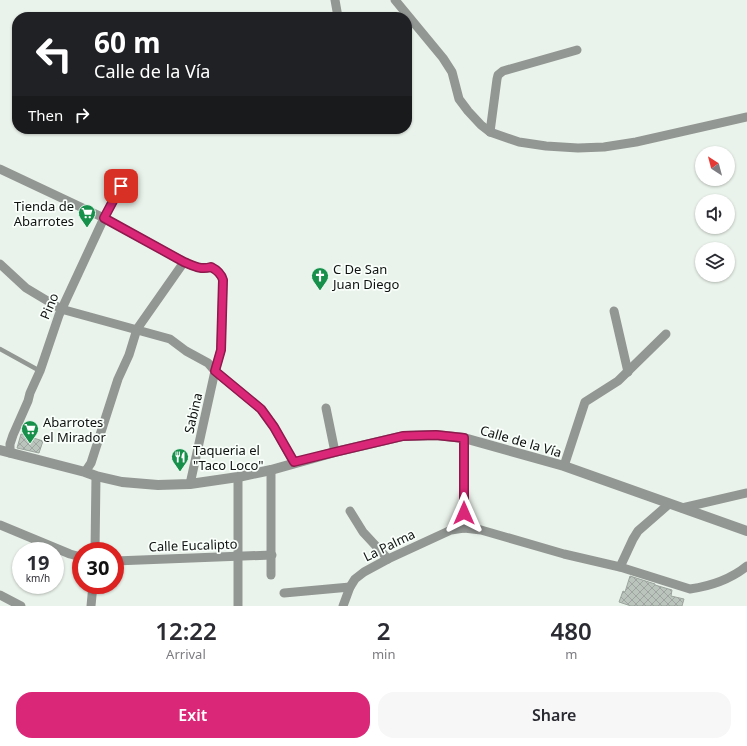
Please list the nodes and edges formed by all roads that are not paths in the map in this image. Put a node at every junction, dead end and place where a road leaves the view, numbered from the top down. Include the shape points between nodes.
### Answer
1 (336, 0) edge
2 (395, 0) edge
3 (337, 12) edge
4 (405, 12) edge
5 (412, 21) edge
6 (576, 50) dead end
7 (747, 117) edge
8 (490, 132) junction
9 (0, 169) edge
10 (127, 175) dead end
11 (104, 218) junction
12 (184, 262) junction
13 (0, 264) edge
14 (61, 309) junction
15 (614, 311) dead end
16 (137, 329) junction
17 (666, 334) dead end
18 (0, 349) edge
19 (40, 371) junction
20 (215, 371) junction
21 (628, 372) junction
22 (326, 408) dead end
23 (464, 438) junction
24 (335, 452) junction
25 (3, 453) edge
26 (294, 462) junction
27 (564, 466) junction
28 (272, 470) junction
29 (85, 472) junction
30 (96, 476) junction
31 (238, 477) junction
32 (190, 484) junction
33 (747, 493) edge
34 (669, 504) junction
35 (682, 508) junction
36 (350, 512) dead end
37 (0, 525) edge
38 (464, 528) junction
39 (747, 531) edge
40 (95, 542) edge
41 (72, 555) edge
42 (272, 555) junction
43 (238, 556) junction
44 (388, 559) junction
45 (124, 561) edge
46 (747, 566) edge
47 (620, 568) junction
48 (272, 575) dead end
49 (350, 587) junction
50 (284, 593) dead end
51 (92, 594) edge
52 (0, 595) edge
53 (21, 606) edge
54 (91, 606) edge
55 (238, 606) edge
56 (343, 606) edge

1 - 3 street
2 - 4 street
5 - 8 street via 452,72 463,105
6 - 8 street via 503,71 498,75
7 - 8 street via 604,147 546,146 519,142
9 - 11 street
10 - 11 street, Pino
11 - 12 street
11 - 14 street, Pino
12 - 16 street
12 - 20 street, Sabina via 197,268 211,267 222,275 221,350
13 - 14 street via 26,288
14 - 16 street
14 - 19 street, Pino
15 - 21 street
16 - 20 street via 170,339 208,363
16 - 29 street via 91,463
17 - 21 street
18 - 19 lane
19 - 25 street, Pino via 10,444
20 - 26 street via 261,409
20 - 32 street, Sabina
21 - 27 street via 586,402
22 - 24 street
23 - 24 street, Calle de la Vía via 436,435 403,436
23 - 27 street, Calle de la Vía
23 - 38 street
24 - 26 street, Calle de la Vía
25 - 29 street, Calle de la Vía
26 - 28 street, Calle de la Vía
27 - 34 street, Calle de la Vía
28 - 31 street, Calle de la Vía
28 - 42 street
29 - 30 street, Calle de la Vía
30 - 32 street, Calle de la Vía via 122,482
30 - 40 street
31 - 32 street, Calle de la Vía
31 - 43 street
33 - 35 street
34 - 35 street, Calle de la Vía
34 - 47 street via 638,531
35 - 39 street, Calle de la Vía
36 - 44 street via 363,532
37 - 41 street
38 - 44 street, La Palma via 451,530
38 - 47 street via 481,530
42 - 43 street, Calle Eucalipto
42 - 48 street
43 - 45 street, Calle Eucalipto
43 - 55 street
44 - 49 street, La Palma via 364,572
46 - 47 street via 722,581 690,589
49 - 50 street
49 - 56 street, La Palma
51 - 54 street
52 - 53 street

